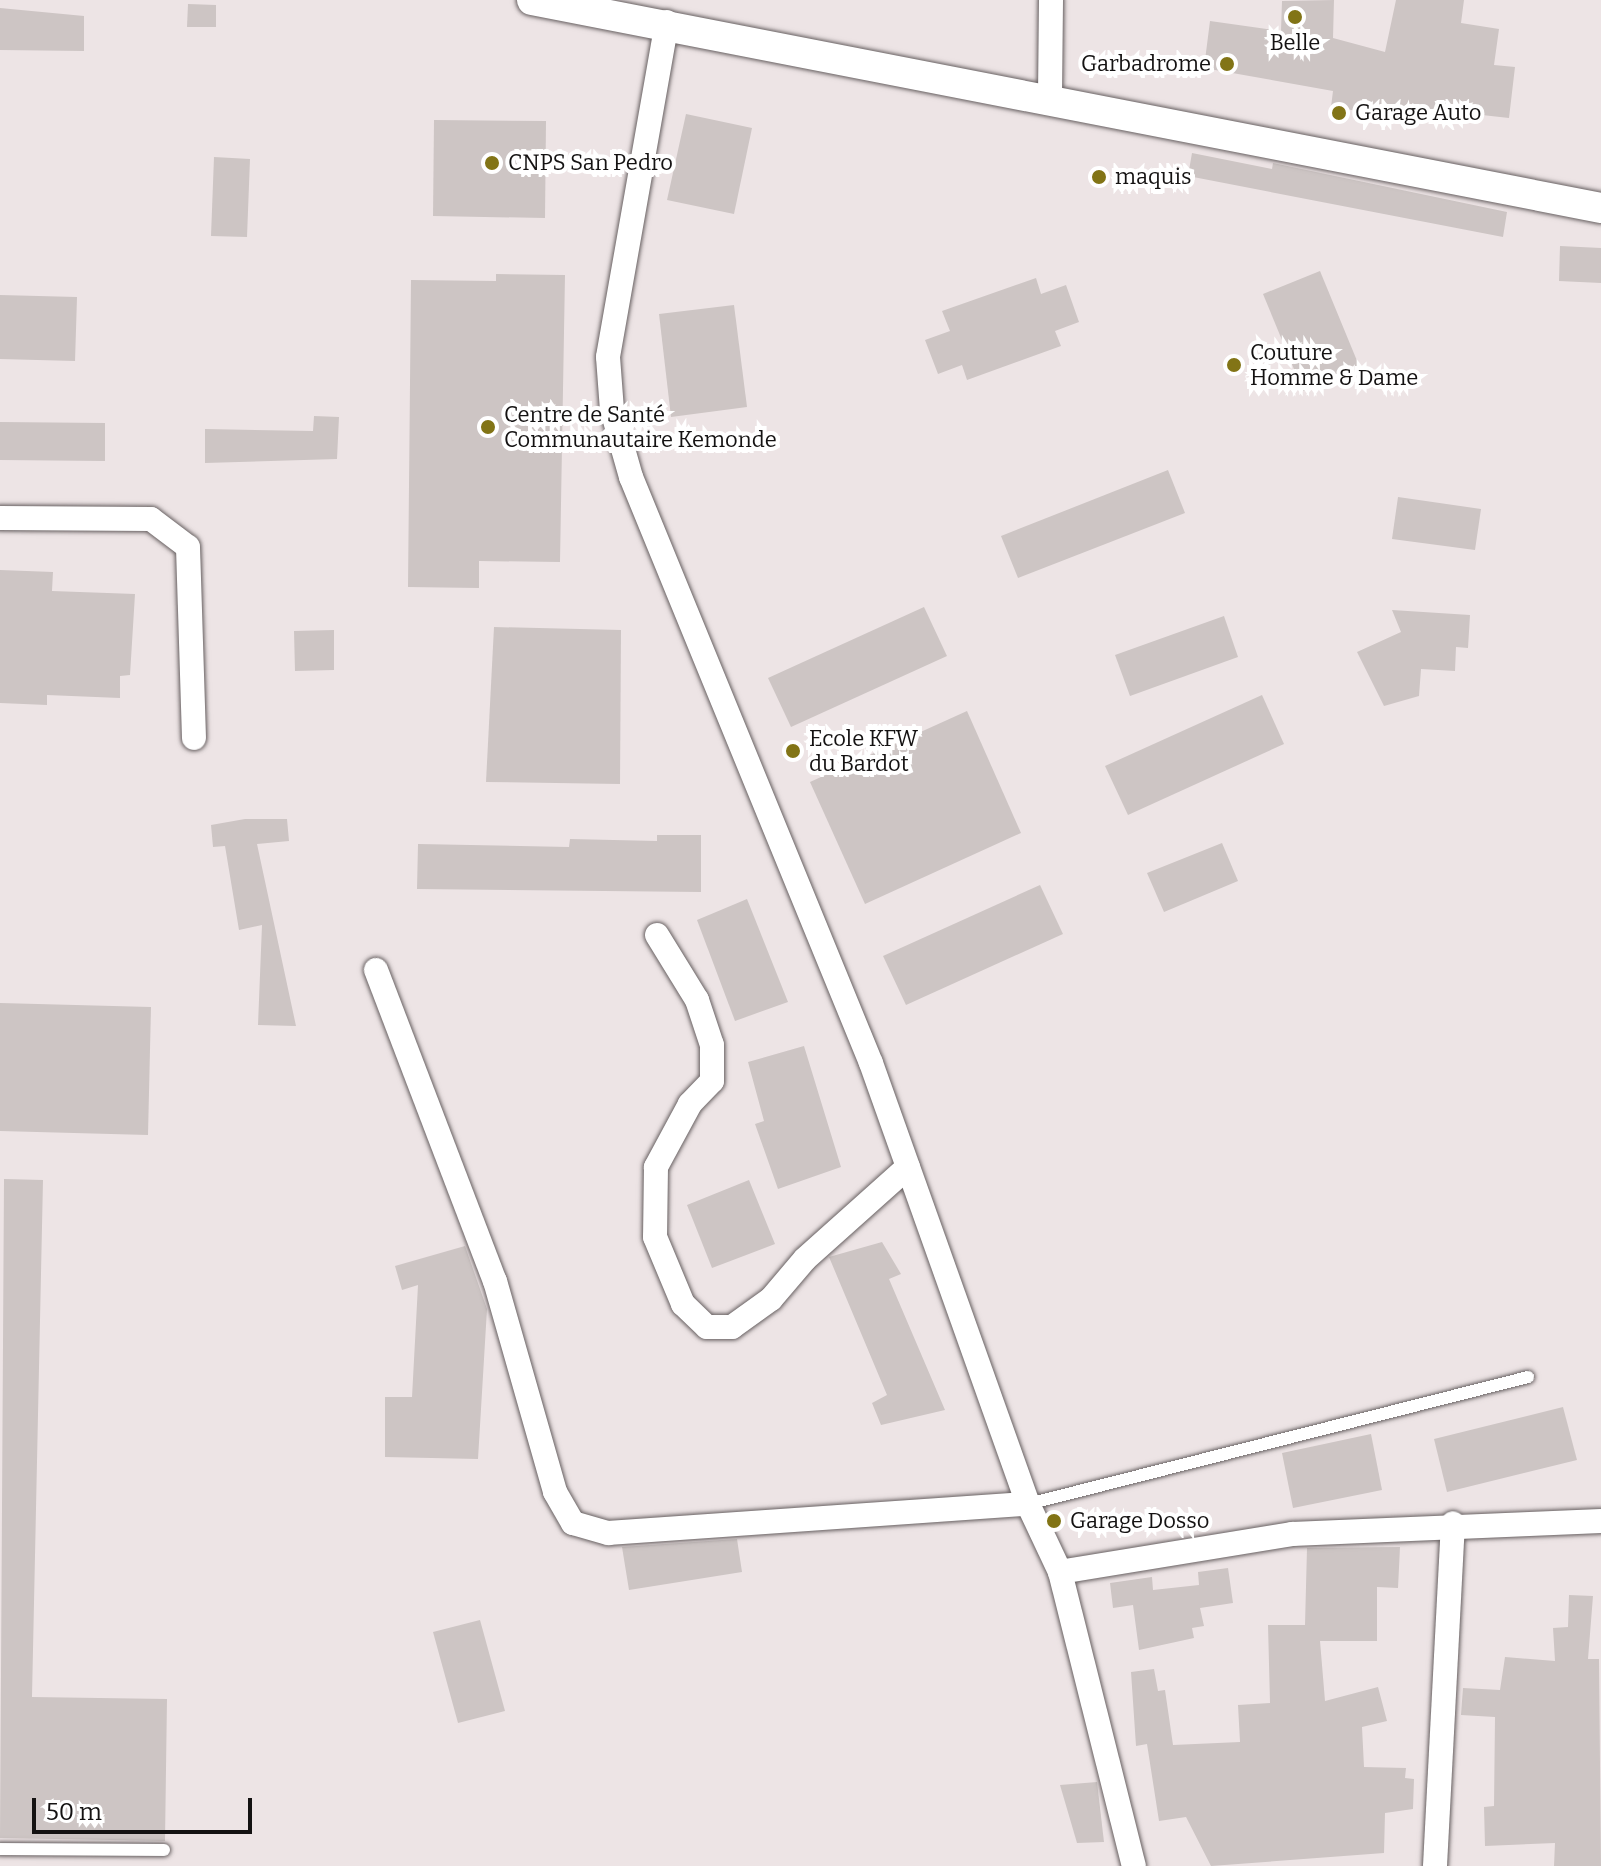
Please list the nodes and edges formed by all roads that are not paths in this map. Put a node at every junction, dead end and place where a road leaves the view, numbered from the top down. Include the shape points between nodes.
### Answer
1 (532, 0) edge
2 (1051, 0) edge
3 (667, 22) junction
4 (1050, 96) junction
5 (1601, 208) edge
6 (0, 518) edge
7 (194, 738) dead end
8 (657, 935) dead end
9 (376, 970) dead end
10 (908, 1167) junction
11 (1528, 1377) dead end
12 (1028, 1504) junction
13 (1601, 1521) edge
14 (1453, 1523) junction
15 (1060, 1572) junction
16 (0, 1849) edge
17 (164, 1850) dead end
18 (1134, 1866) edge
19 (1435, 1866) edge

1 - 3 street
2 - 4 street
3 - 4 street
3 - 10 street via 608,357 612,410 631,477
4 - 5 street
6 - 7 street via 151,519 188,547
8 - 10 street via 697,1000 712,1045 712,1081 690,1104 656,1167 655,1223 683,1304 707,1327 732,1327 771,1299 805,1259
9 - 12 street via 495,1281 555,1492 573,1523 609,1533
10 - 12 street
11 - 12 lane
12 - 15 street
13 - 14 street
14 - 15 street via 1202,1545
14 - 19 street
15 - 18 street
16 - 17 lane

